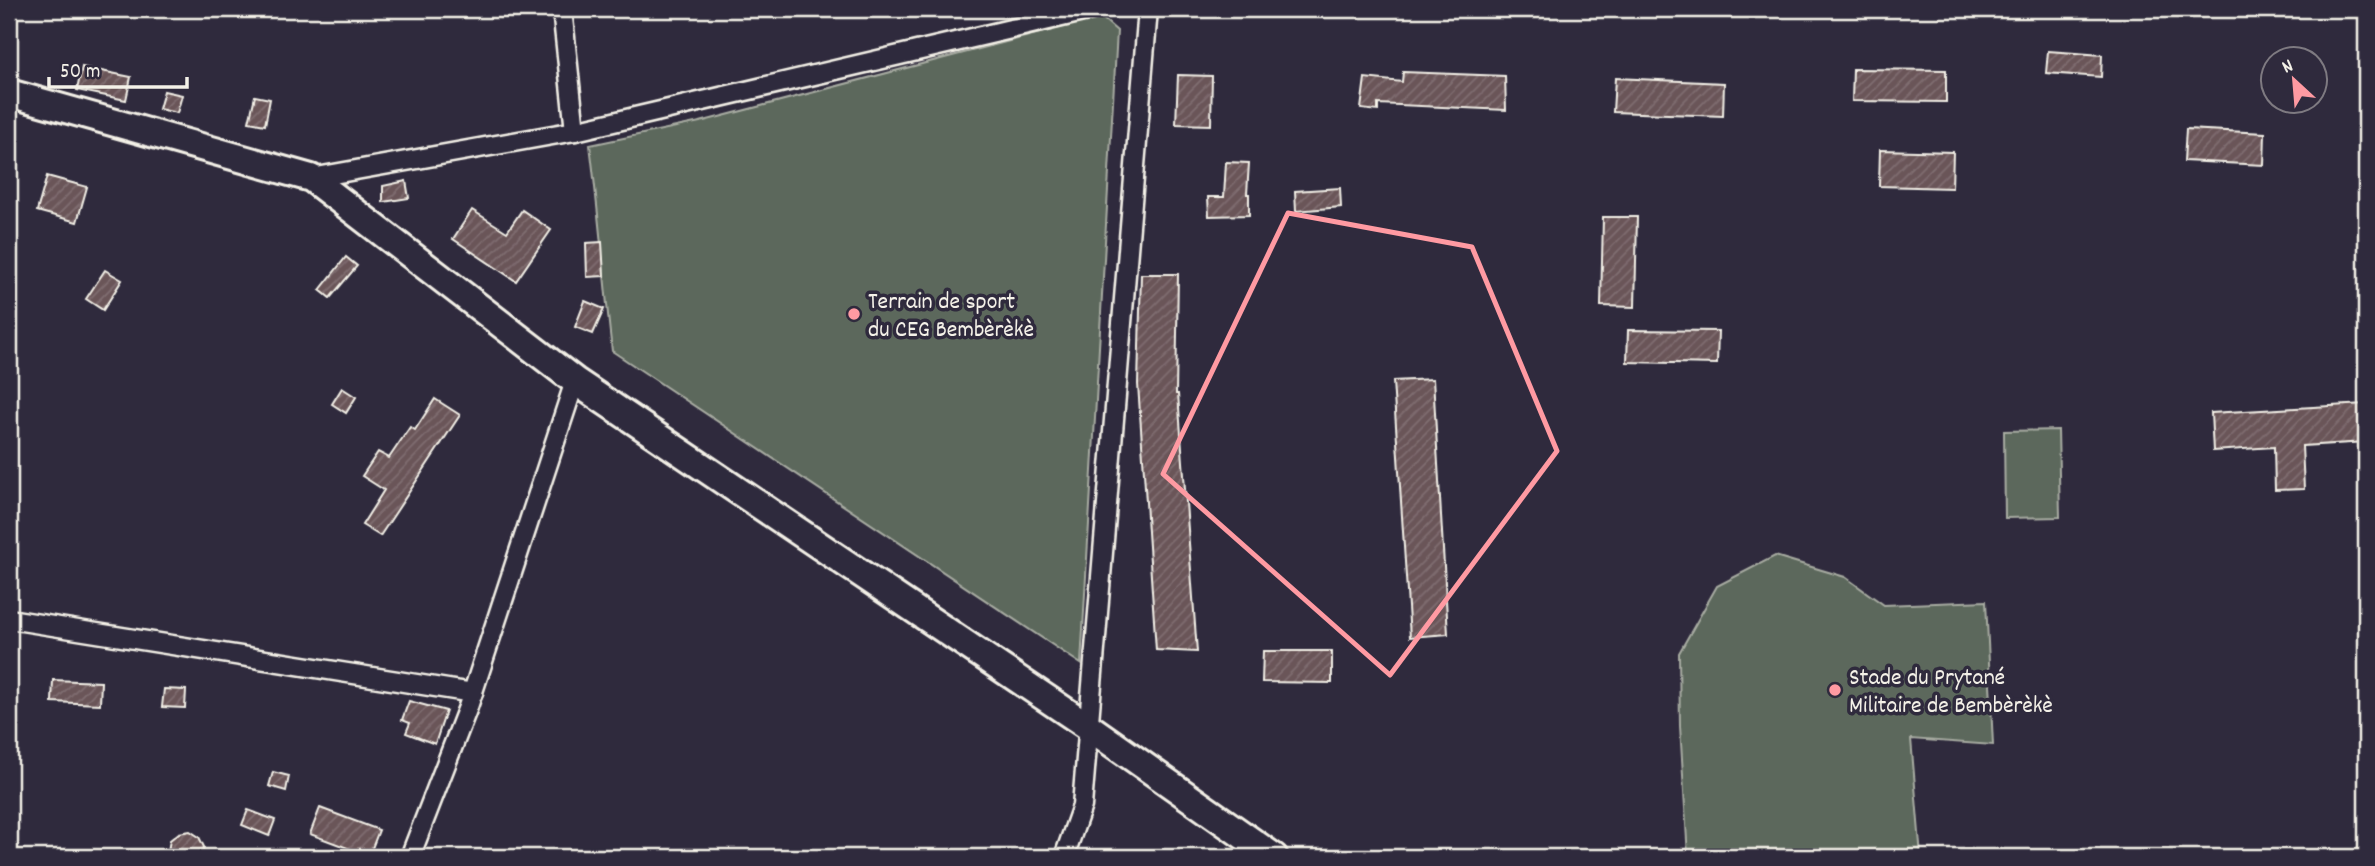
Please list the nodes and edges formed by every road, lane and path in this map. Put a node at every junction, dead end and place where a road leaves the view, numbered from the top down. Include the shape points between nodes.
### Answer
1 (562, 9) edge
2 (1096, 9) edge
3 (1148, 9) edge
4 (9, 93) edge
5 (575, 131) junction
6 (311, 178) junction
7 (575, 381) junction
8 (9, 619) edge
9 (473, 694) junction
10 (1088, 727) junction
11 (410, 857) edge
12 (1064, 857) edge
13 (1274, 857) edge

1 - 5 street
2 - 5 street
3 - 10 street
4 - 6 main road
5 - 6 street
6 - 7 main road
7 - 9 street
7 - 10 main road
8 - 9 street
9 - 11 street
10 - 12 street via 1082,806
10 - 13 main road

